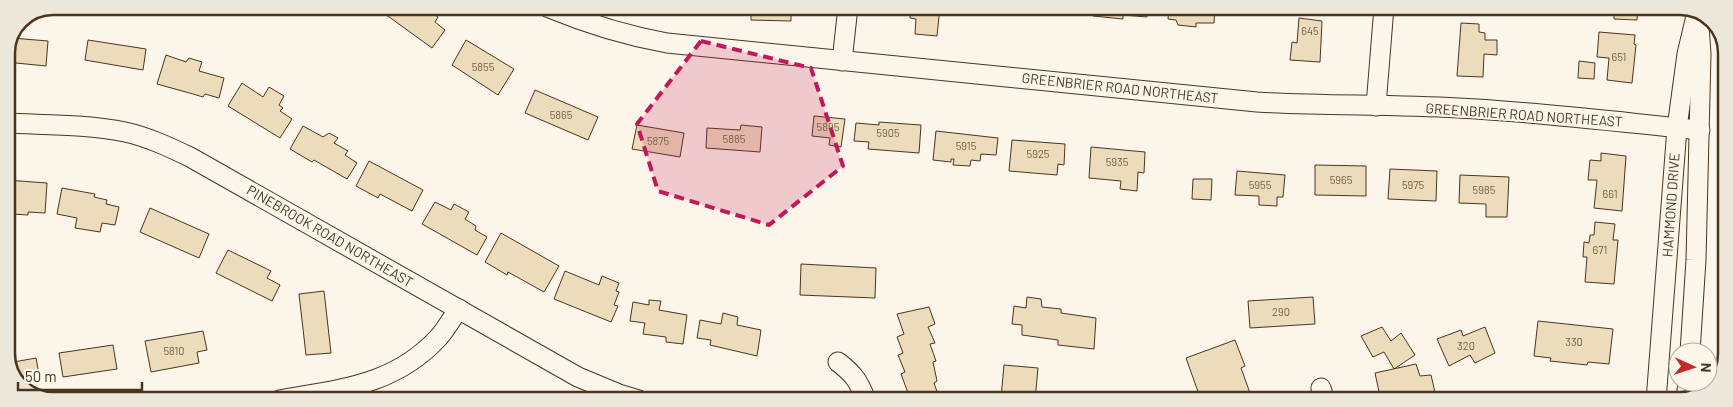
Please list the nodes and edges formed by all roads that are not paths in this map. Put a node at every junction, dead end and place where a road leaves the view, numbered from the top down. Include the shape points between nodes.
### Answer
1 (567, 15) edge
2 (847, 15) edge
3 (1383, 15) edge
4 (1696, 19) edge
5 (1699, 20) edge
6 (842, 61) junction
7 (1376, 106) junction
8 (15, 123) edge
9 (1677, 128) junction
10 (1700, 130) junction
11 (459, 309) junction
12 (1691, 342) edge
13 (838, 362) dead end
14 (323, 392) edge
15 (614, 392) edge
16 (862, 392) edge
17 (1657, 392) edge

1 - 6 street, GREENBRIER ROAD NORTHEAST via 626,35 667,43
2 - 6 street
3 - 7 street
4 - 9 street, HAMMOND DRIVE via 1687,54
5 - 10 street, HAMMOND DRIVE
6 - 7 street, GREENBRIER ROAD NORTHEAST via 1257,102
7 - 9 street, GREENBRIER ROAD NORTHEAST via 1533,113
8 - 11 street, PINEBROOK ROAD NORTHEAST via 98,128 151,139 190,157
9 - 10 street, GREENBRIER ROAD NORTHEAST
9 - 17 street, HAMMOND DRIVE
10 - 12 street, HAMMOND DRIVE
11 - 14 street via 418,357 390,374 361,385
11 - 15 street, PINEBROOK ROAD NORTHEAST via 578,377
13 - 16 street via 851,372

